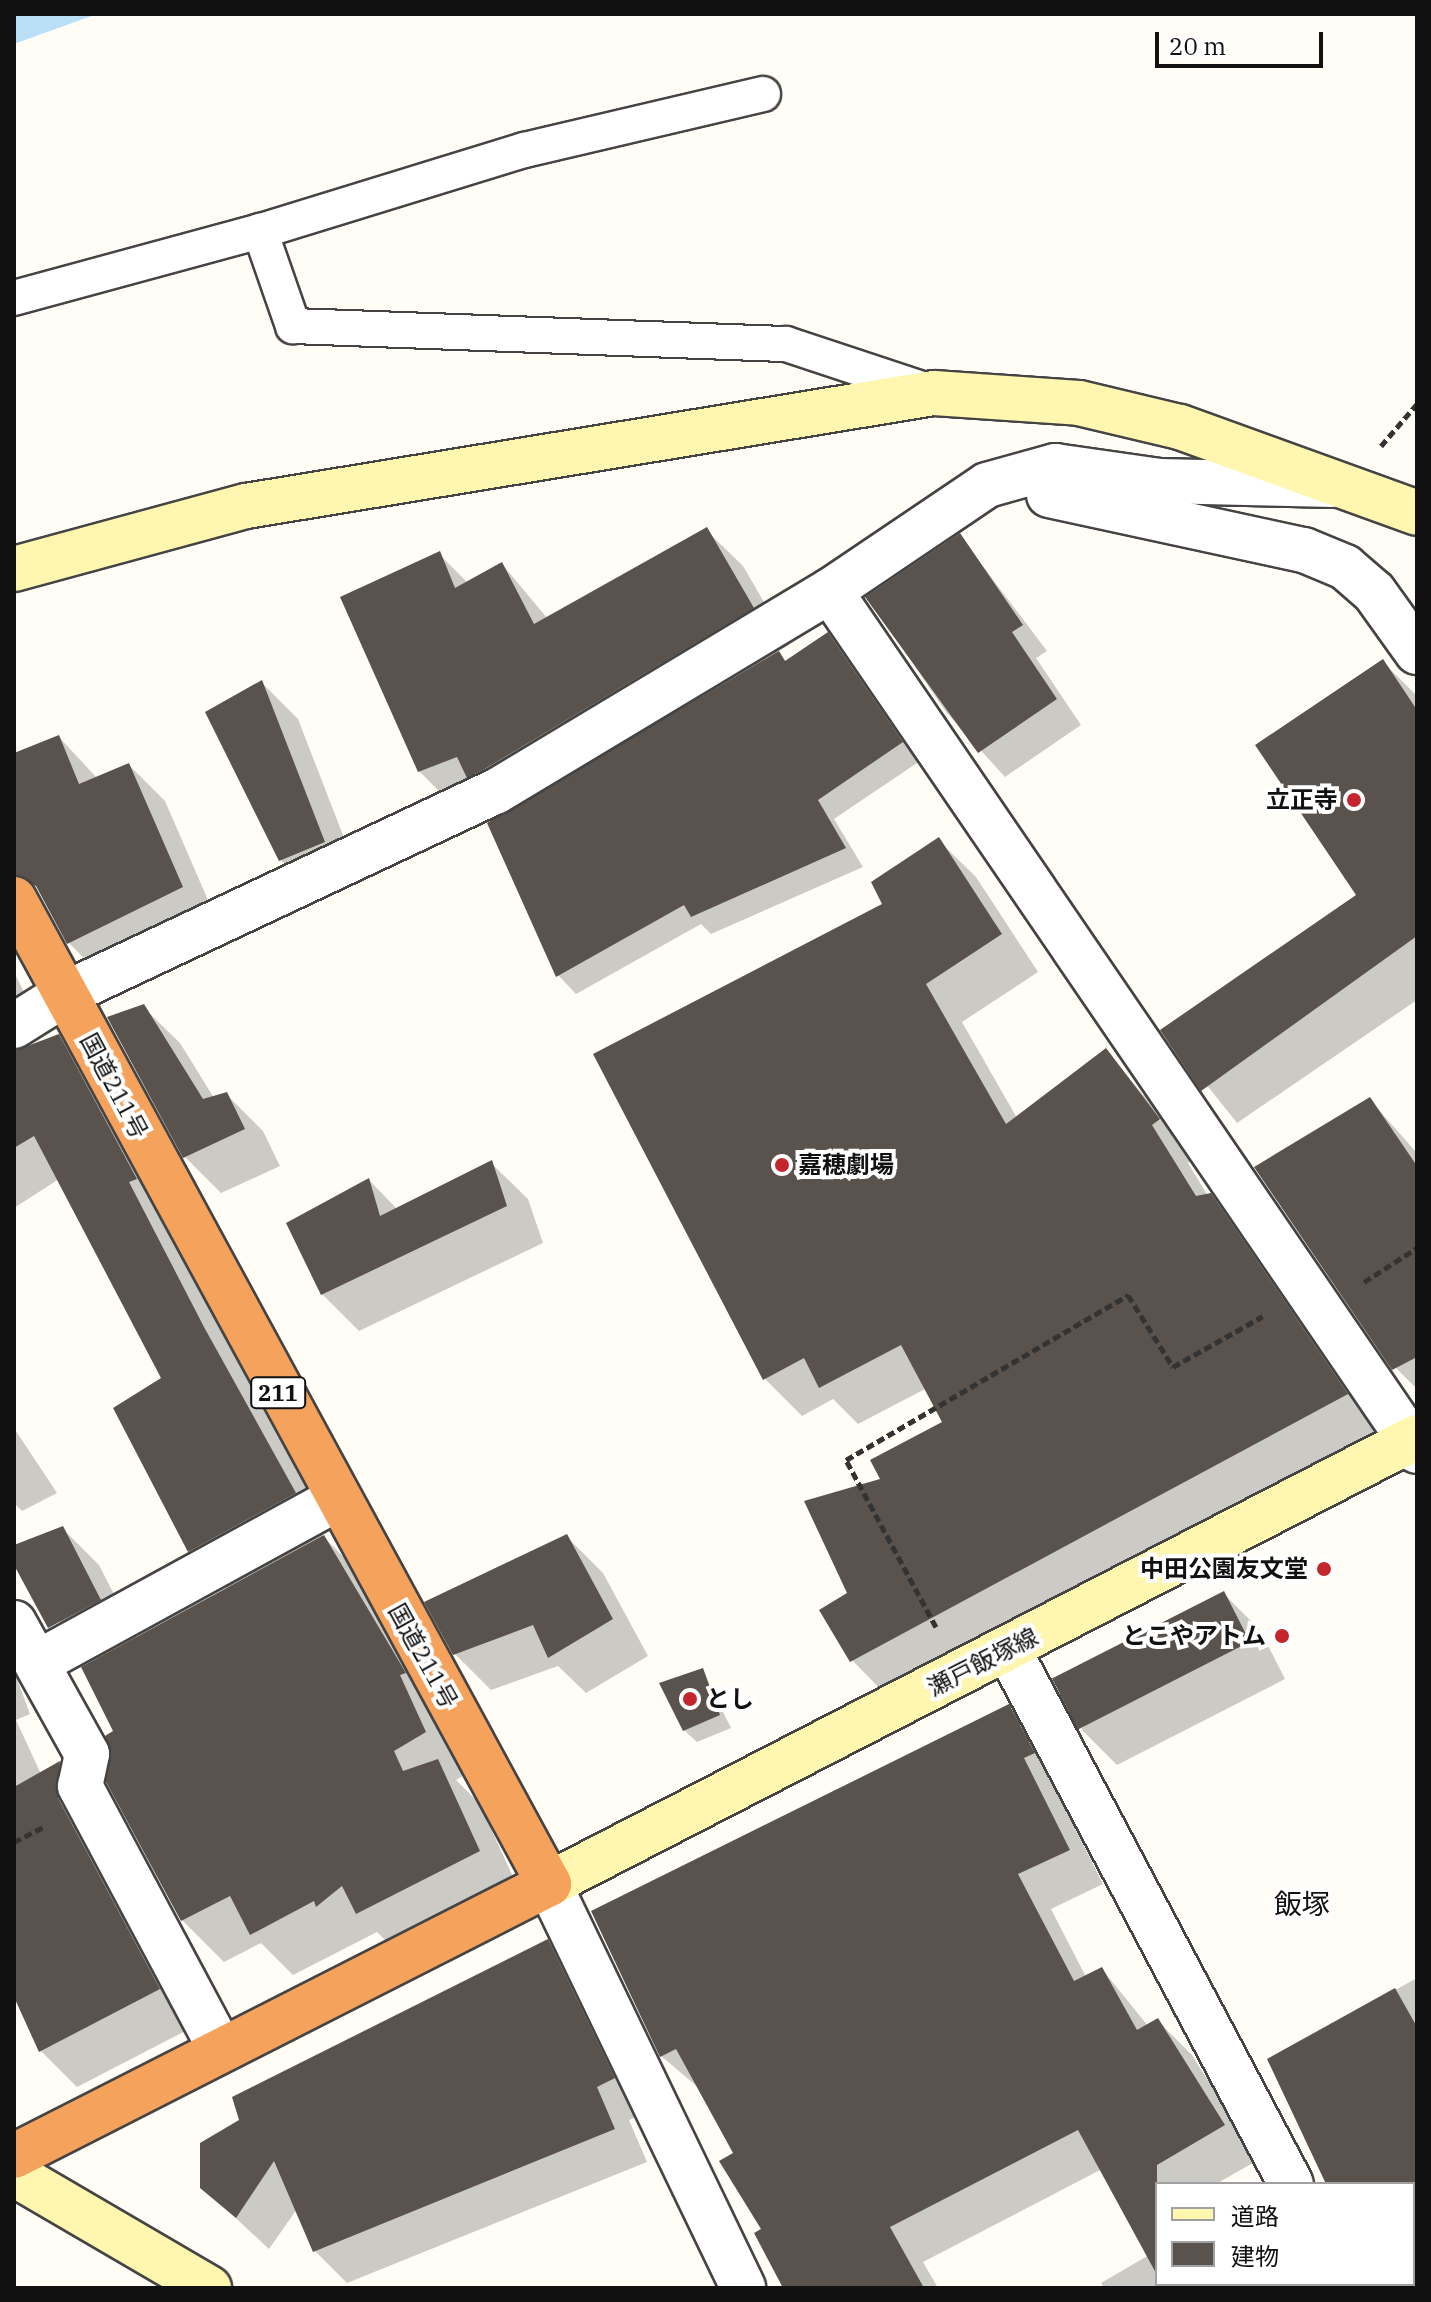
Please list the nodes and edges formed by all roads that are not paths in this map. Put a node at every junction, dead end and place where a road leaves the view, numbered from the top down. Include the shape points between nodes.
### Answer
1 (763, 94) dead end
2 (260, 231) junction
3 (14, 298) edge
4 (934, 393) junction
5 (1361, 472) junction
6 (987, 485) junction
7 (1417, 513) edge
8 (14, 569) edge
9 (830, 591) junction
10 (1417, 652) edge
11 (14, 899) edge
12 (65, 994) junction
13 (14, 1026) edge
14 (1415, 1443) edge
15 (337, 1499) junction
16 (14, 1623) edge
17 (1008, 1649) junction
18 (37, 1663) junction
19 (549, 1884) junction
20 (220, 2048) junction
21 (19, 2152) edge
22 (1290, 2182) edge
23 (209, 2288) edge
24 (743, 2288) edge

1 - 2 lane via 524,150
2 - 3 lane
2 - 4 lane via 293,326 786,344
4 - 5 street via 1079,403
4 - 8 street via 246,506
5 - 6 street via 1160,481 1055,466
5 - 7 street
6 - 9 street
6 - 10 street via 1304,550 1345,567 1374,592
9 - 12 street via 495,792
9 - 14 street
11 - 12 highway, 国道211号 / 211
12 - 13 street
12 - 15 highway, 国道211号 / 211
14 - 17 street, 瀬戸飯塚線
15 - 18 street
15 - 19 highway, 国道211号 / 211
16 - 18 street
17 - 19 street, 瀬戸飯塚線
17 - 22 street
18 - 20 street via 87,1754 80,1786
19 - 20 highway
19 - 24 street
20 - 21 highway
21 - 23 street

